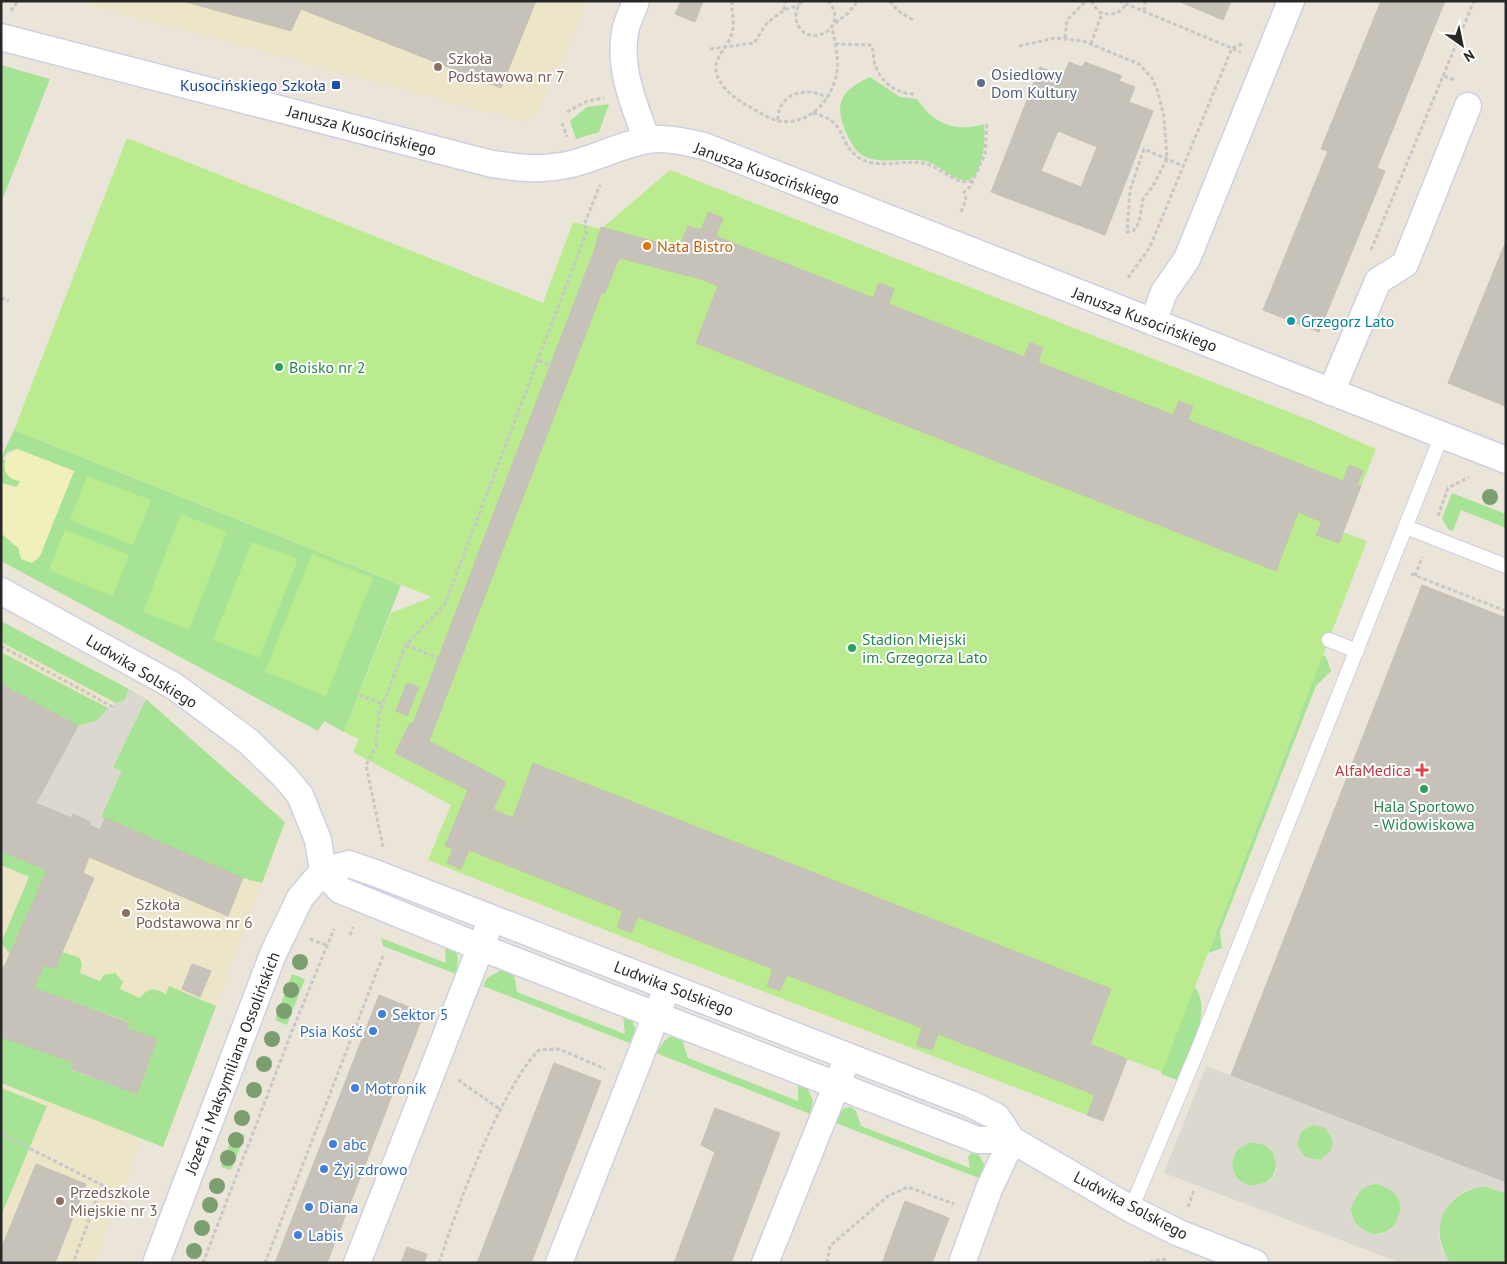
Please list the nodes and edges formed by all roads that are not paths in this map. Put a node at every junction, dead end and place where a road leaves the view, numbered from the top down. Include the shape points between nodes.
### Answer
1 (636, 1) edge
2 (1291, 1) edge
3 (1, 37) edge
4 (1468, 106) dead end
5 (647, 140) junction
6 (1153, 322) junction
7 (1331, 392) junction
8 (1442, 435) junction
9 (1506, 460) edge
10 (1406, 527) junction
11 (1506, 566) edge
12 (1, 591) edge
13 (1329, 640) dead end
14 (1357, 651) junction
15 (323, 872) junction
16 (492, 918) junction
17 (480, 947) junction
18 (668, 986) junction
19 (656, 1015) junction
20 (848, 1056) junction
21 (837, 1085) junction
22 (1012, 1140) junction
23 (1131, 1209) junction
24 (156, 1263) edge
25 (357, 1263) edge
26 (558, 1263) edge
27 (765, 1263) edge
28 (962, 1263) edge
29 (1255, 1263) edge

1 - 5 street via 626,27 624,52 629,91
2 - 6 street via 1187,259 1164,292
3 - 5 street, Janusza Kusocińskiego via 492,164 554,167
4 - 7 street via 1405,264 1378,281
5 - 6 street, Janusza Kusocińskiego via 704,146
6 - 7 street, Janusza Kusocińskiego
7 - 8 street, Janusza Kusocińskiego
8 - 9 street, Janusza Kusocińskiego
8 - 10 lane
10 - 11 lane
10 - 14 lane
12 - 15 street, Ludwika Solskiego via 174,686 248,741 300,795 316,833
13 - 14 lane
14 - 23 lane
15 - 16 street, Ludwika Solskiego via 349,864
15 - 17 street, Ludwika Solskiego via 340,890
15 - 24 street, Józefa i Maksymiliana Ossolińskich via 300,898 273,954
16 - 17 street
16 - 18 street, Ludwika Solskiego
17 - 19 street, Ludwika Solskiego
17 - 25 street
18 - 19 street
18 - 20 street, Ludwika Solskiego
19 - 21 street, Ludwika Solskiego
19 - 26 street
20 - 21 street
20 - 22 street, Ludwika Solskiego via 997,1117
21 - 22 street, Ludwika Solskiego via 978,1140
21 - 27 street
22 - 23 street, Ludwika Solskiego
22 - 28 street
23 - 29 street, Ludwika Solskiego via 1179,1233

